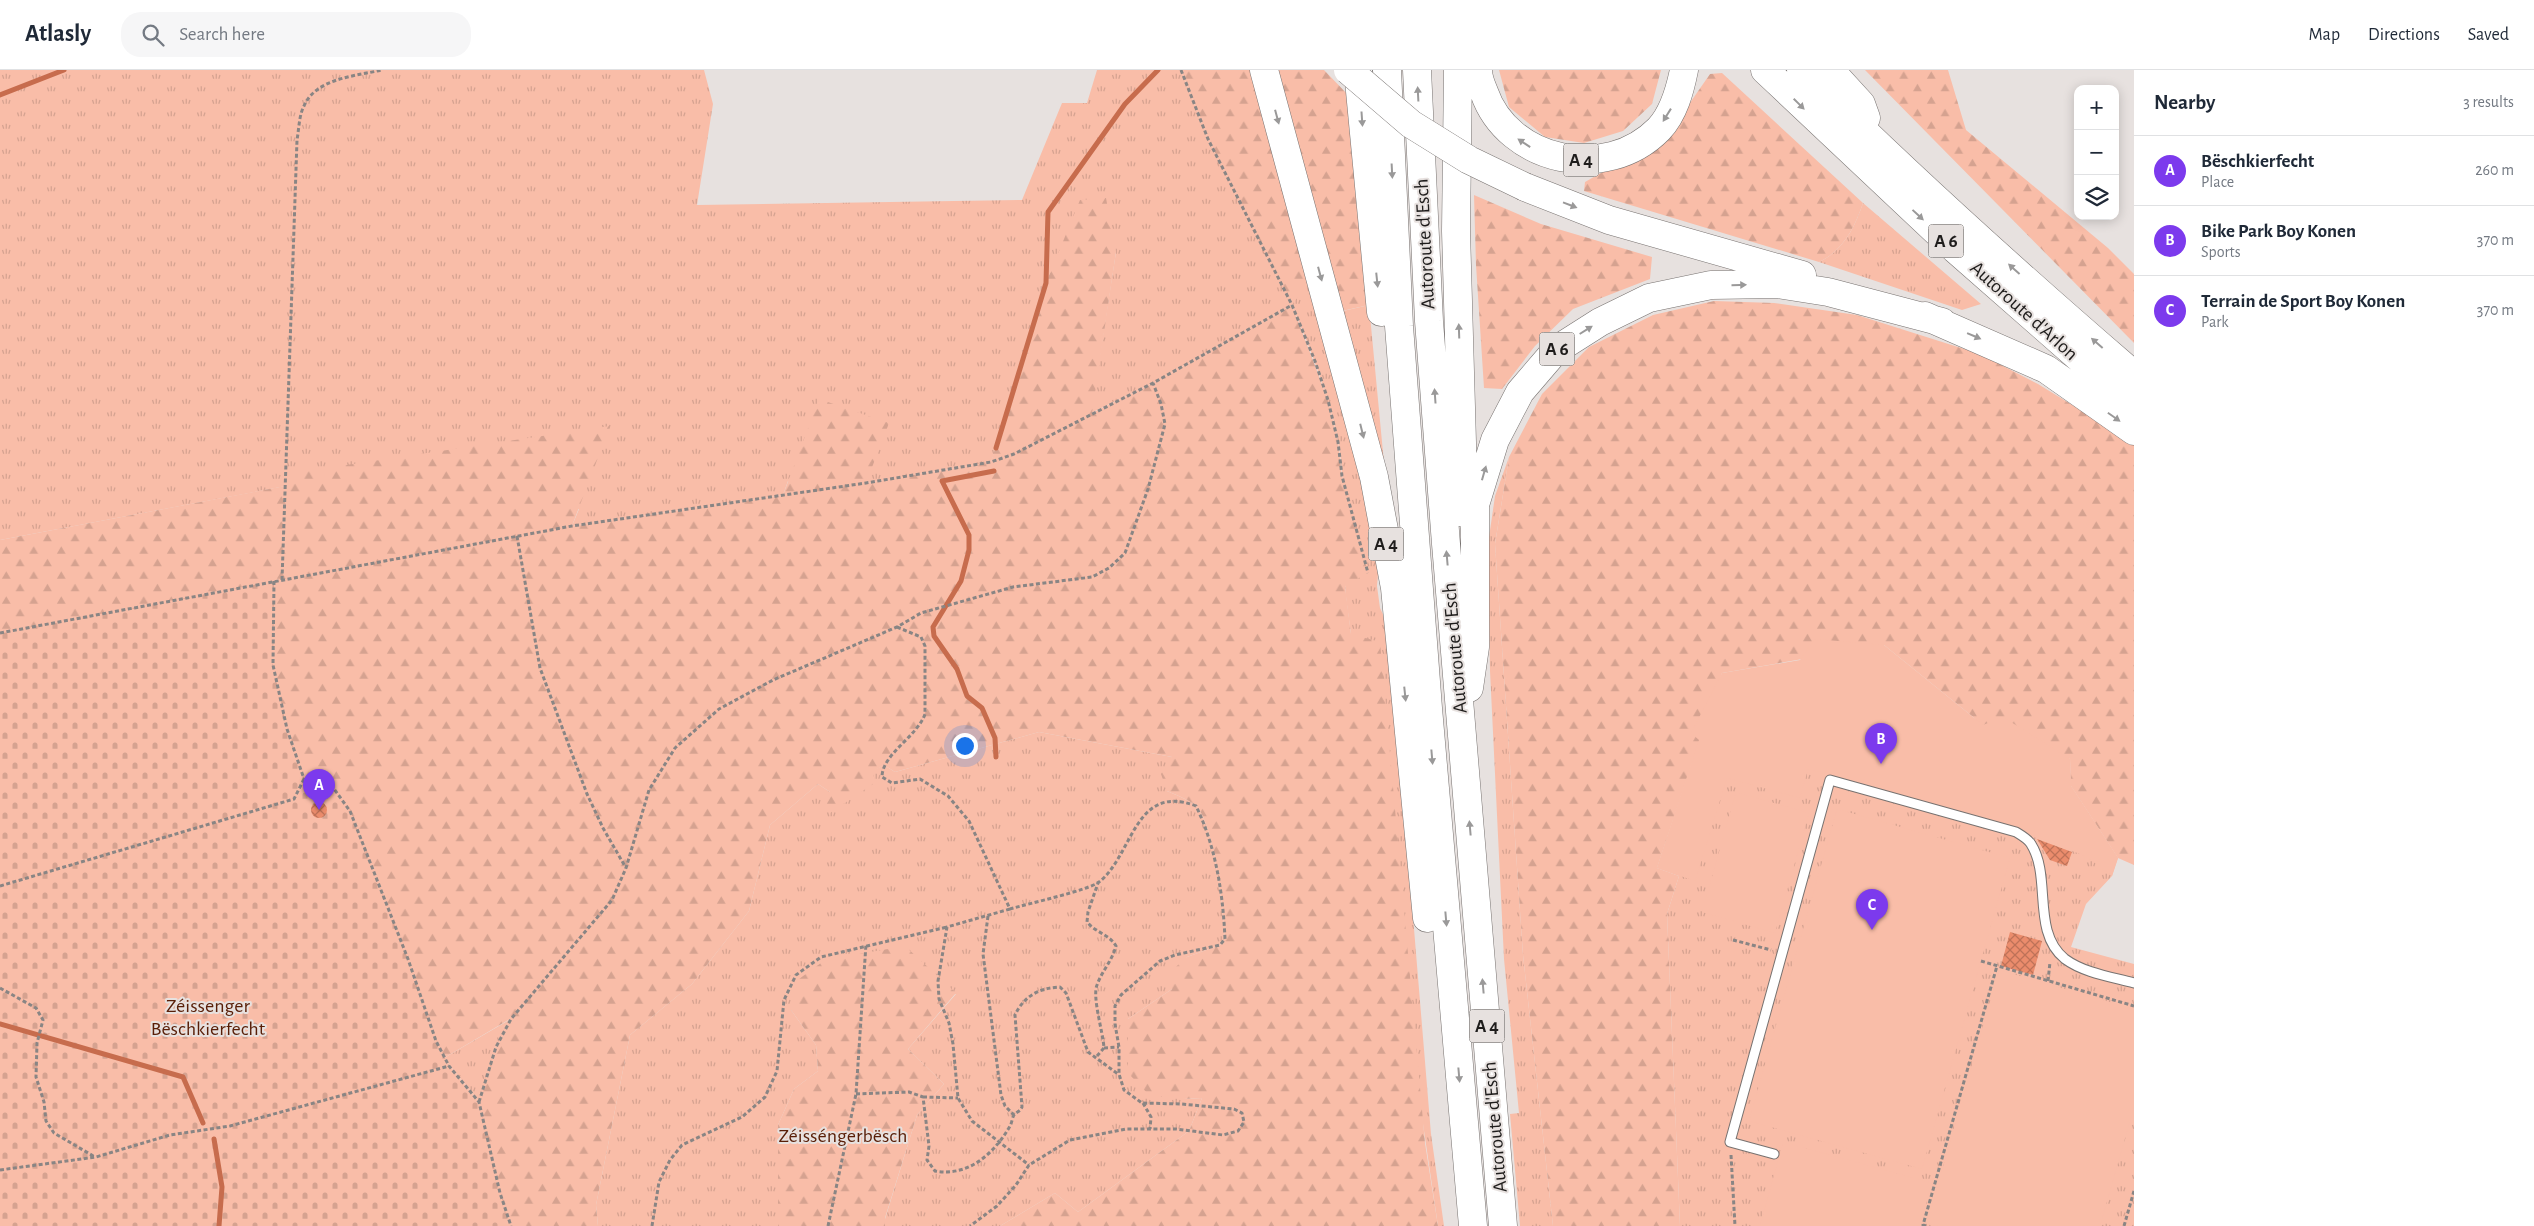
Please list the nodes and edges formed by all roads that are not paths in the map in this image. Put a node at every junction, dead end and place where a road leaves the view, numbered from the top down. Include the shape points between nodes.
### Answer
1 (1264, 70) edge
2 (1348, 70) edge
3 (1358, 70) edge
4 (1387, 70) edge
5 (1416, 70) edge
6 (1458, 70) edge
7 (1478, 70) edge
8 (1684, 70) edge
9 (1764, 70) edge
10 (1801, 70) edge
11 (1830, 70) edge
12 (1875, 142) junction
13 (1942, 322) junction
14 (2134, 375) edge
15 (2134, 406) edge
16 (2134, 431) edge
17 (1428, 708) junction
18 (1462, 729) junction
19 (2134, 983) edge
20 (1455, 1026) junction
21 (1774, 1154) dead end
22 (1473, 1226) edge
23 (1503, 1226) edge

1 -> 20 highway, A 4 via 1374,477 1395,588 1432,964
2 -> 13 highway, A 6, bridge via 1411,124 1469,160 1525,187 1609,220 1860,292
3 -> 17 highway, A 4 via 1406,612
4 -> 17 highway, Autoroute d'Esch / A 4 via 1398,326
18 -> 5 highway, Autoroute d'Esch / A 4 via 1429,321
18 -> 6 highway via 1468,644 1456,231
8 -> 7 highway, A 4 via 1678,98 1659,128 1633,148 1602,159 1578,160 1556,158 1528,146 1507,130 1490,109
9 -> 15 highway, Autoroute d'Arlon / A 6 via 1955,249
10 - 12 highway, Autoroute d'Arlon / A 6
11 - 12 highway via 1862,104
14 -> 12 highway, Autoroute d'Arlon / A 6
13 -> 16 highway, A 6 via 2046,369
18 -> 13 highway, A 6 via 1475,647 1475,505 1499,432 1520,392 1556,350 1600,322 1649,298 1711,285 1777,284 1828,292
17 -> 20 highway, Autoroute d'Esch / A 4
23 -> 18 highway, Autoroute d'Esch / A 4
19 - 21 lane via 2086,970 2065,959 2052,943 2046,925 2037,858 2030,842 2016,832 1830,780 1730,1142
20 -> 22 highway, Autoroute d'Esch / A 4

